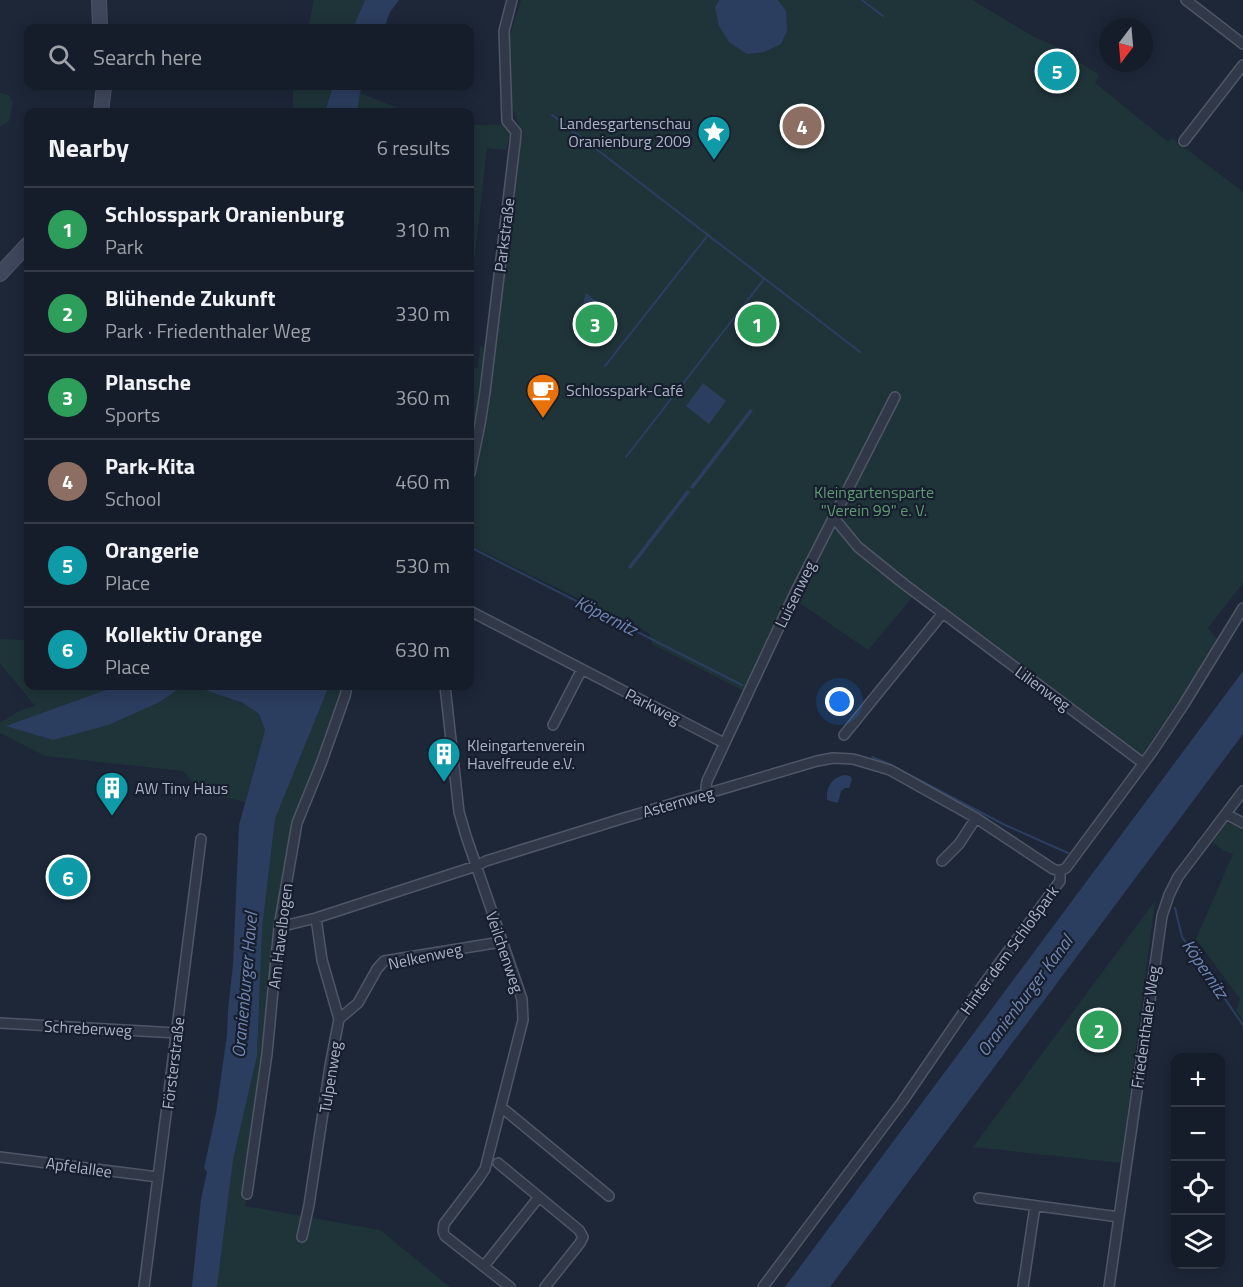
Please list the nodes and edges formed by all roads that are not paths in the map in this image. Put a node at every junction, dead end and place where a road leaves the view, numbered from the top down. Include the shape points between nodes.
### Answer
1 (99, 0) edge
2 (512, 0) edge
3 (1186, 0) edge
4 (100, 24) edge
5 (1243, 44) edge
6 (1243, 66) edge
7 (104, 90) edge
8 (101, 108) edge
9 (1184, 141) dead end
10 (24, 248) edge
11 (0, 274) edge
12 (895, 397) dead end
13 (474, 453) edge
14 (834, 518) junction
15 (1243, 609) edge
16 (474, 613) edge
17 (943, 613) junction
18 (582, 669) junction
19 (346, 690) edge
20 (445, 690) edge
21 (553, 724) dead end
22 (844, 735) dead end
23 (724, 743) junction
24 (1143, 763) junction
25 (1243, 791) edge
26 (708, 793) junction
27 (1226, 813) junction
28 (976, 818) junction
29 (1243, 823) edge
30 (201, 839) dead end
31 (942, 861) dead end
32 (476, 866) junction
33 (1060, 871) junction
34 (316, 918) junction
35 (279, 927) junction
36 (501, 942) junction
37 (339, 1020) junction
38 (0, 1023) edge
39 (177, 1033) junction
40 (501, 1108) junction
41 (0, 1156) edge
42 (498, 1163) dead end
43 (158, 1178) junction
44 (247, 1194) dead end
45 (609, 1196) dead end
46 (539, 1197) junction
47 (979, 1198) dead end
48 (1035, 1206) junction
49 (1119, 1217) junction
50 (302, 1237) dead end
51 (484, 1266) junction
52 (144, 1287) edge
53 (510, 1287) edge
54 (545, 1287) edge
55 (763, 1287) edge
56 (1023, 1287) edge
57 (1109, 1287) edge

1 - 4 main road
2 - 13 street, Parkstraße via 504,31 507,121 516,132 485,392
3 - 5 street
6 - 9 street
7 - 8 main road
10 - 11 main road
12 - 14 street, Luisenweg
14 - 17 street, Lilienweg via 858,547
14 - 23 street, Luisenweg
15 - 24 street, Hinter dem Schloßpark
16 - 18 street, Parkweg
17 - 22 street
17 - 24 street, Lilienweg
18 - 21 street
18 - 23 street, Parkweg
19 - 35 street, Am Havelbogen via 297,823
20 - 32 street, Veilchenweg via 459,812
23 - 26 street, Luisenweg via 707,781
24 - 33 street, Hinter dem Schloßpark
25 - 27 street, Friedenthaler Weg
26 - 28 street, Asternweg via 843,757 890,770
26 - 32 street, Asternweg
27 - 29 street
27 - 49 street, Friedenthaler Weg via 1178,877 1162,916
28 - 31 street
28 - 33 street, Asternweg
30 - 39 street, Försterstraße
32 - 34 street, Asternweg
32 - 36 street, Veilchenweg
33 - 55 street, Hinter dem Schloßpark via 1060,881
34 - 35 street, Asternweg
34 - 37 street, Tulpenweg via 322,960
35 - 44 street, Am Havelbogen via 267,1054
36 - 37 street, Nelkenweg via 384,961 358,1003
36 - 40 street, Veilchenweg via 522,999 523,1020
37 - 50 street, Tulpenweg
38 - 39 street, Schreberweg
39 - 43 street, Försterstraße
40 - 45 street
40 - 51 street, Veilchenweg via 485,1169 444,1224 443,1231
41 - 43 street, Apfelallee
42 - 46 street
43 - 52 street, Försterstraße
46 - 51 street
46 - 54 street via 583,1237
47 - 48 street
48 - 49 street
48 - 56 street
49 - 57 street, Friedenthaler Weg
51 - 53 street

